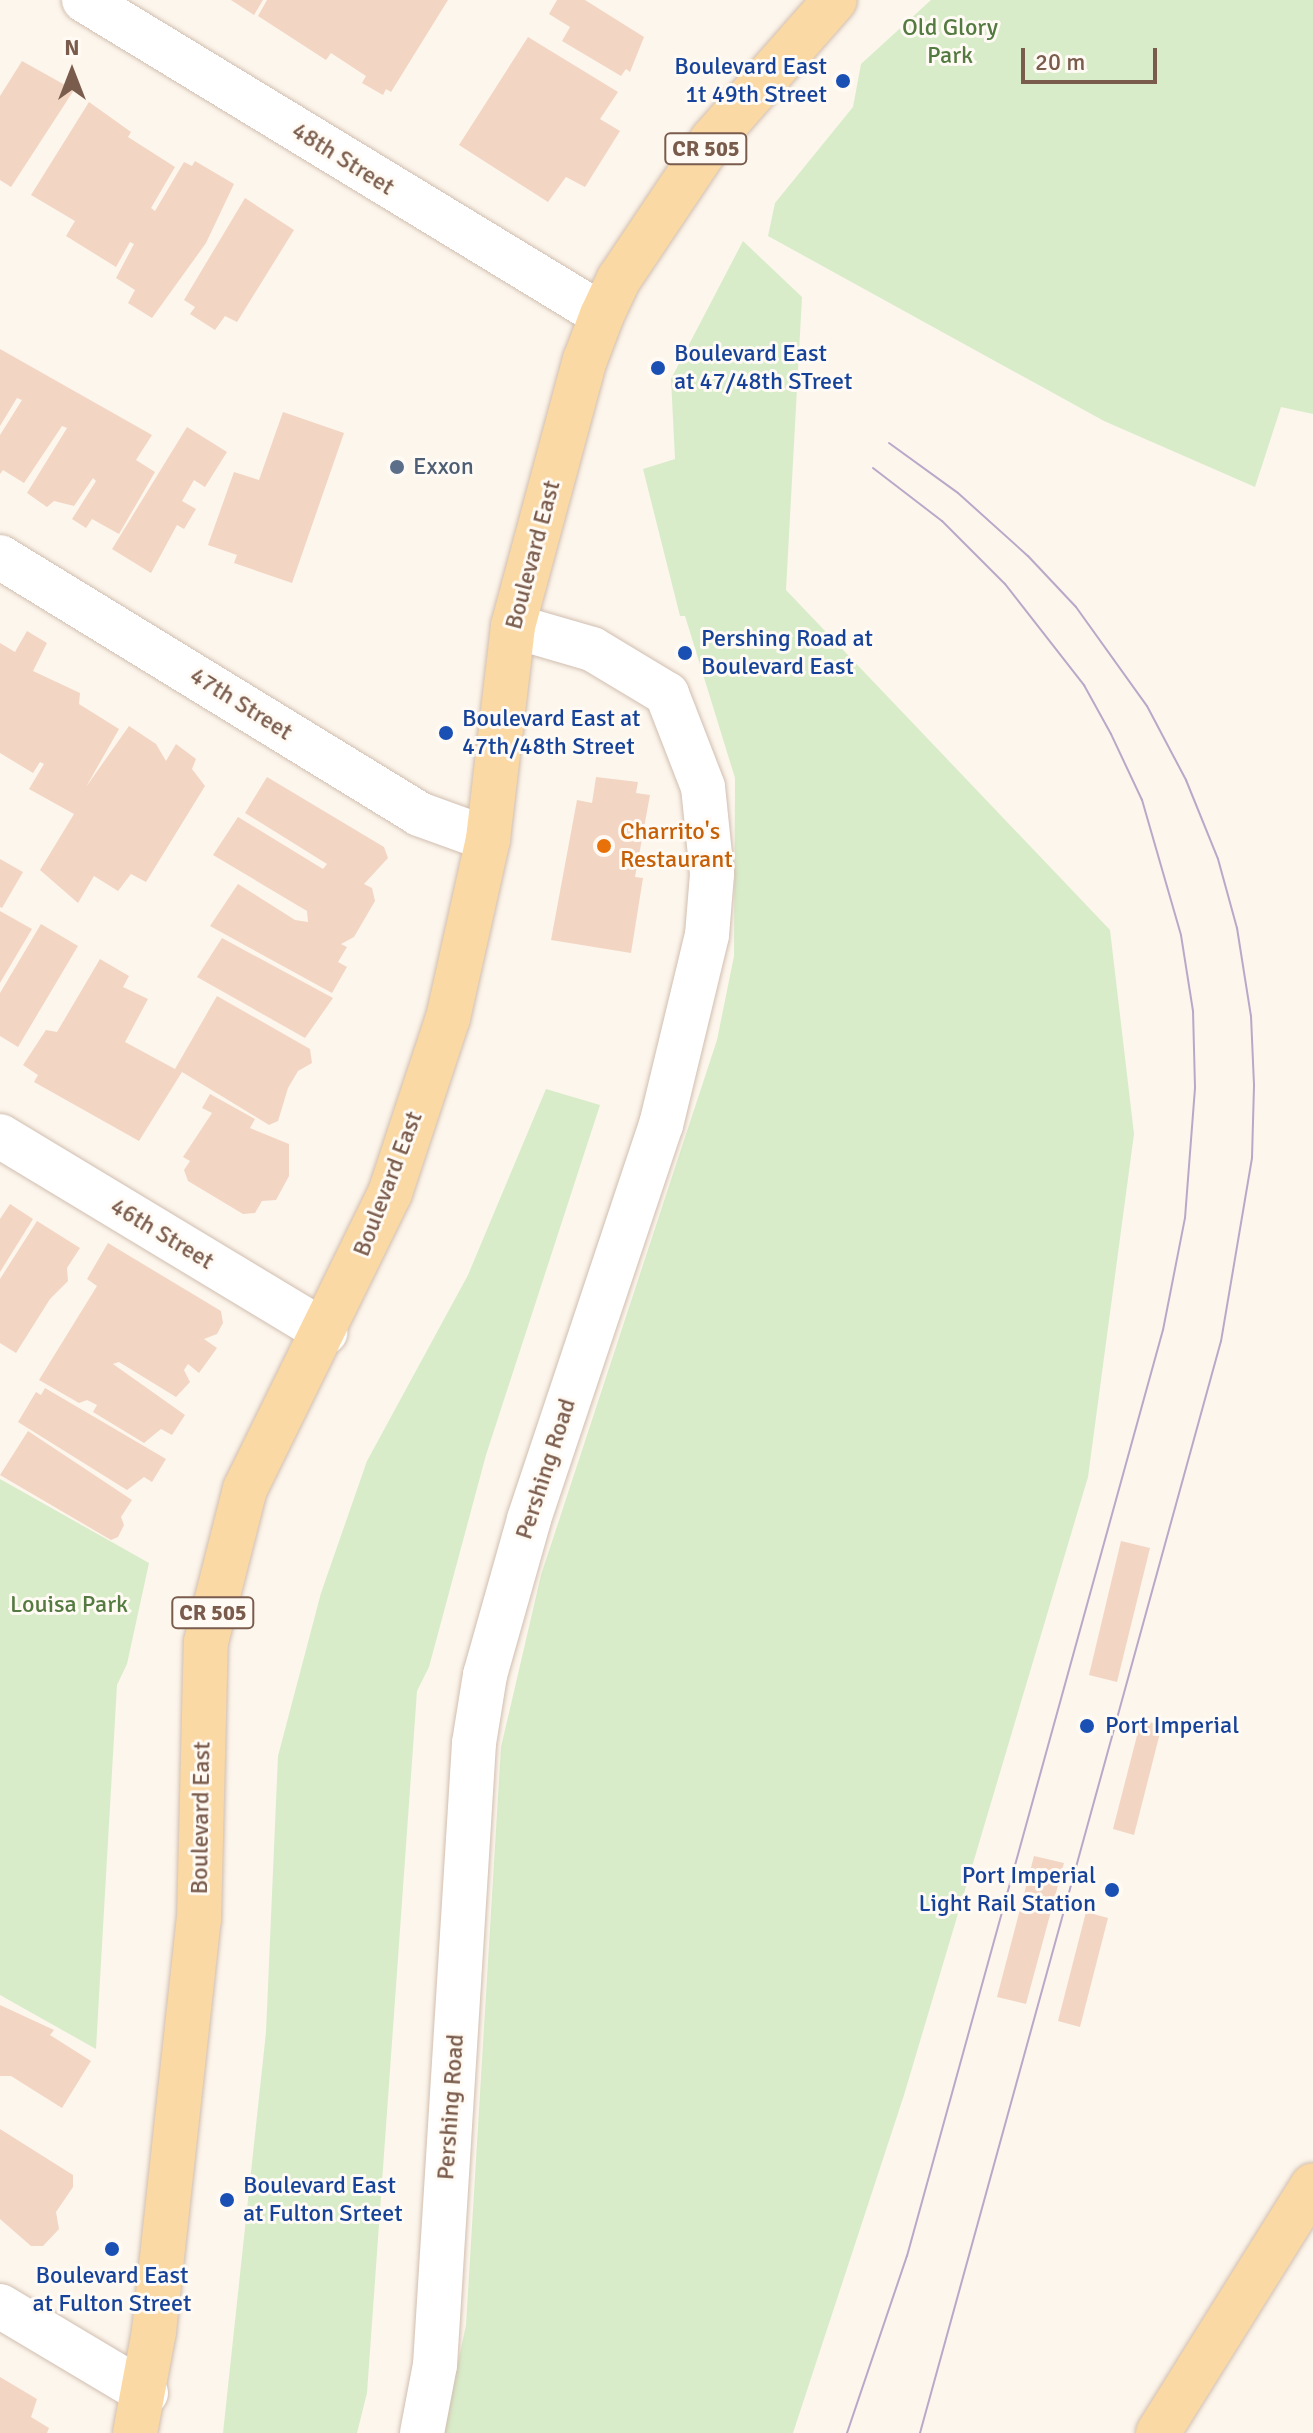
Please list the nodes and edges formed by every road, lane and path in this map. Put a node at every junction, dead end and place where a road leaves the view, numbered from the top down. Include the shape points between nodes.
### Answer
1 (84, 0) edge
2 (835, 0) edge
3 (602, 315) junction
4 (0, 557) edge
5 (513, 626) junction
6 (488, 839) junction
7 (0, 1136) edge
8 (325, 1332) junction
9 (1313, 2185) edge
10 (0, 2306) edge
11 (140, 2413) edge
12 (422, 2433) edge
13 (1158, 2433) edge

1 - 3 street, 48th Street
2 - 3 main road, Boulevard East / CR 505 via 712,140 619,279
3 - 5 main road, Boulevard East / CR 505
4 - 6 street, 47th Street via 419,814
5 - 6 main road, Boulevard East / CR 505
5 - 12 street, Pershing Road via 592,649 667,694 703,787 712,874 707,935 661,1125 529,1519 485,1675 474,1743 435,2365
6 - 8 main road, Boulevard East / CR 505 via 438,1047 390,1193
7 - 8 street, 46th Street
8 - 11 main road, Boulevard East / CR 505 via 245,1489 206,1642 199,1920
9 - 13 main road
10 - 11 street

